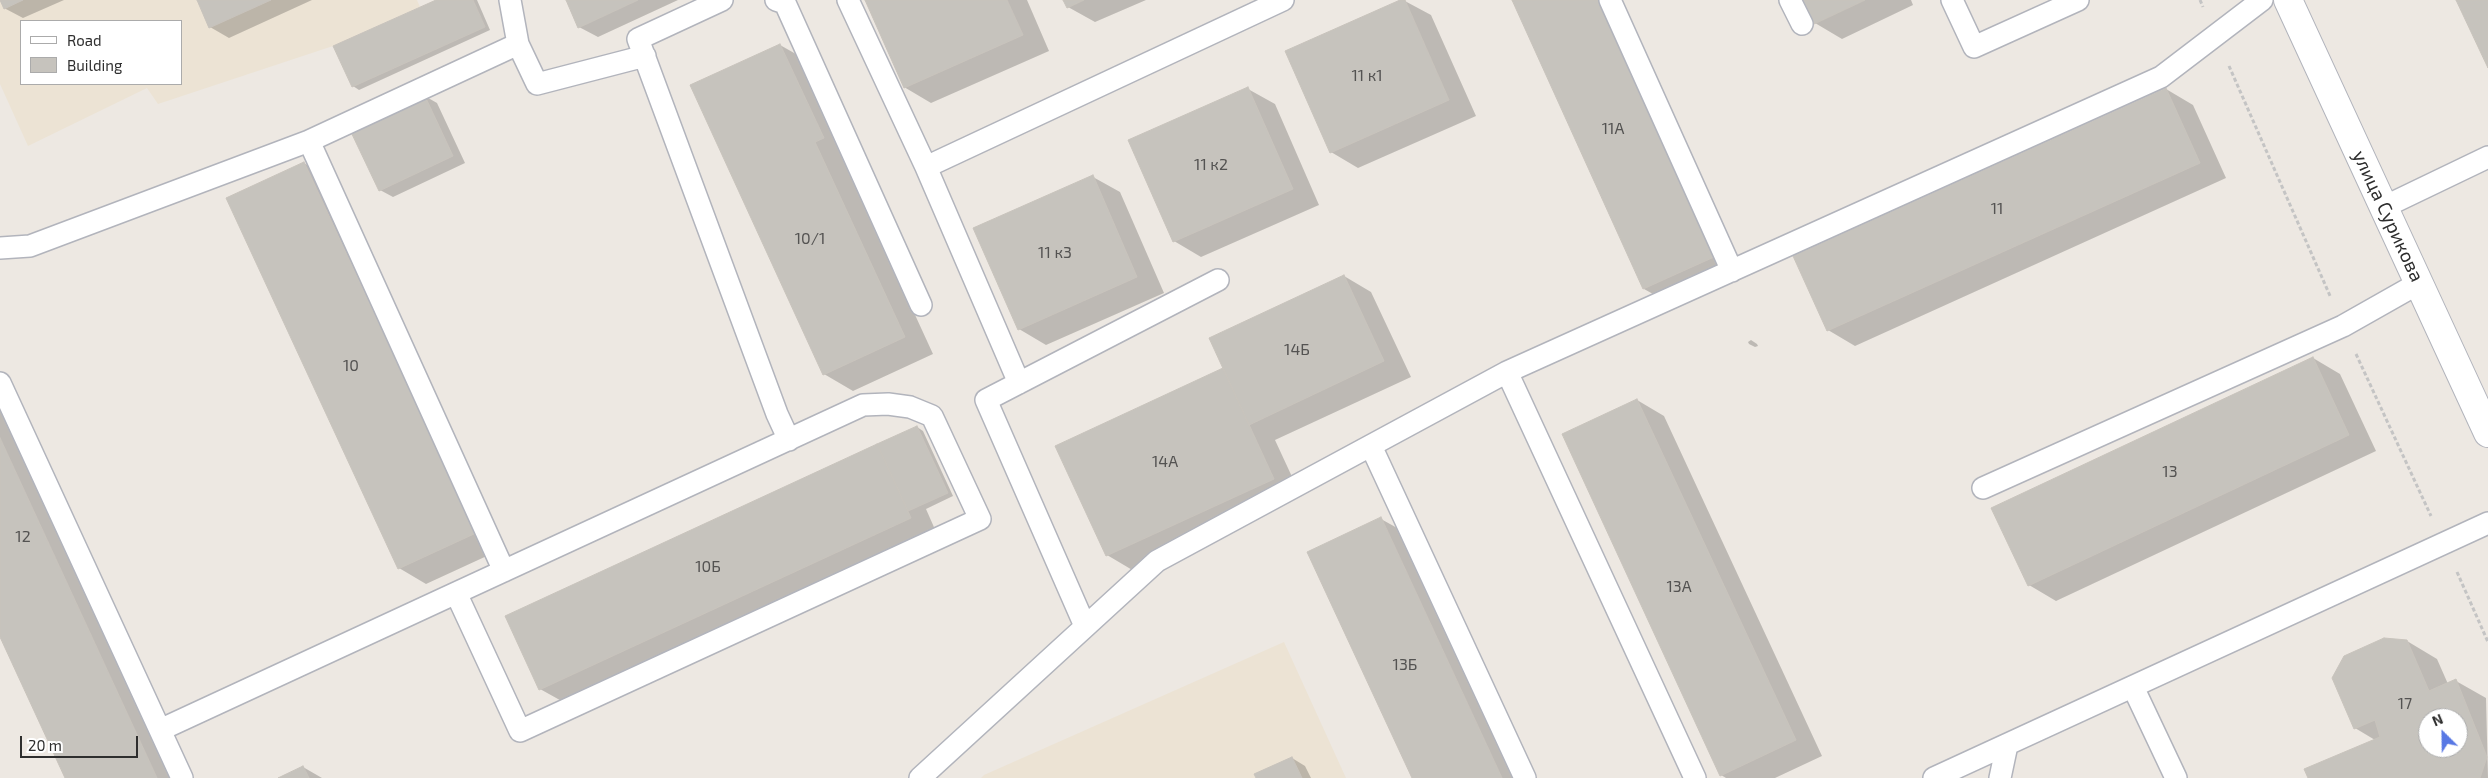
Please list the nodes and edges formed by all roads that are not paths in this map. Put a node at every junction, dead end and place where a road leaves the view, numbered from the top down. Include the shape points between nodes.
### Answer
1 (510, 0) edge
2 (722, 0) edge
3 (776, 0) edge
4 (848, 0) edge
5 (1283, 0) edge
6 (1610, 0) edge
7 (1790, 0) edge
8 (1952, 0) edge
9 (2078, 0) edge
10 (2262, 0) edge
11 (2288, 0) edge
12 (1802, 24) dead end
13 (518, 44) junction
14 (645, 56) junction
15 (309, 141) junction
16 (2488, 157) edge
17 (926, 167) junction
18 (2384, 207) junction
19 (0, 248) edge
20 (1732, 271) junction
21 (1218, 280) dead end
22 (2419, 283) junction
23 (921, 305) dead end
24 (1507, 372) junction
25 (0, 383) edge
26 (1019, 383) junction
27 (2488, 432) edge
28 (789, 440) junction
29 (1371, 446) junction
30 (1983, 488) dead end
31 (2488, 523) edge
32 (504, 571) junction
33 (456, 593) junction
34 (1086, 626) junction
35 (2133, 687) junction
36 (160, 730) junction
37 (2007, 745) junction
38 (182, 778) edge
39 (920, 778) edge
40 (1525, 778) edge
41 (1696, 778) edge
42 (1934, 778) edge
43 (2000, 778) edge
44 (2176, 778) edge

1 - 13 lane
2 - 14 lane via 638,38
3 - 23 lane via 785,3
4 - 17 lane
5 - 17 lane
6 - 20 lane
7 - 12 lane
8 - 9 lane via 1974,47
10 - 20 lane via 2161,77
11 - 18 street, улица Сурикова
13 - 14 lane via 537,84
13 - 15 lane
14 - 28 lane
15 - 19 lane via 30,246
15 - 32 lane
16 - 18 lane
17 - 26 lane
18 - 22 street, улица Сурикова
20 - 24 lane
21 - 26 lane
22 - 27 street, улица Сурикова
22 - 30 lane via 2343,326
24 - 29 lane
24 - 41 lane
25 - 36 lane
26 - 34 lane via 986,400
28 - 32 lane
28 - 33 lane via 863,405 910,407 932,416 980,519 520,731
29 - 34 lane via 1157,560
29 - 40 lane
31 - 35 lane
32 - 33 lane
33 - 36 lane
34 - 39 lane
35 - 37 lane
35 - 44 lane
36 - 38 lane
37 - 42 lane
37 - 43 lane

